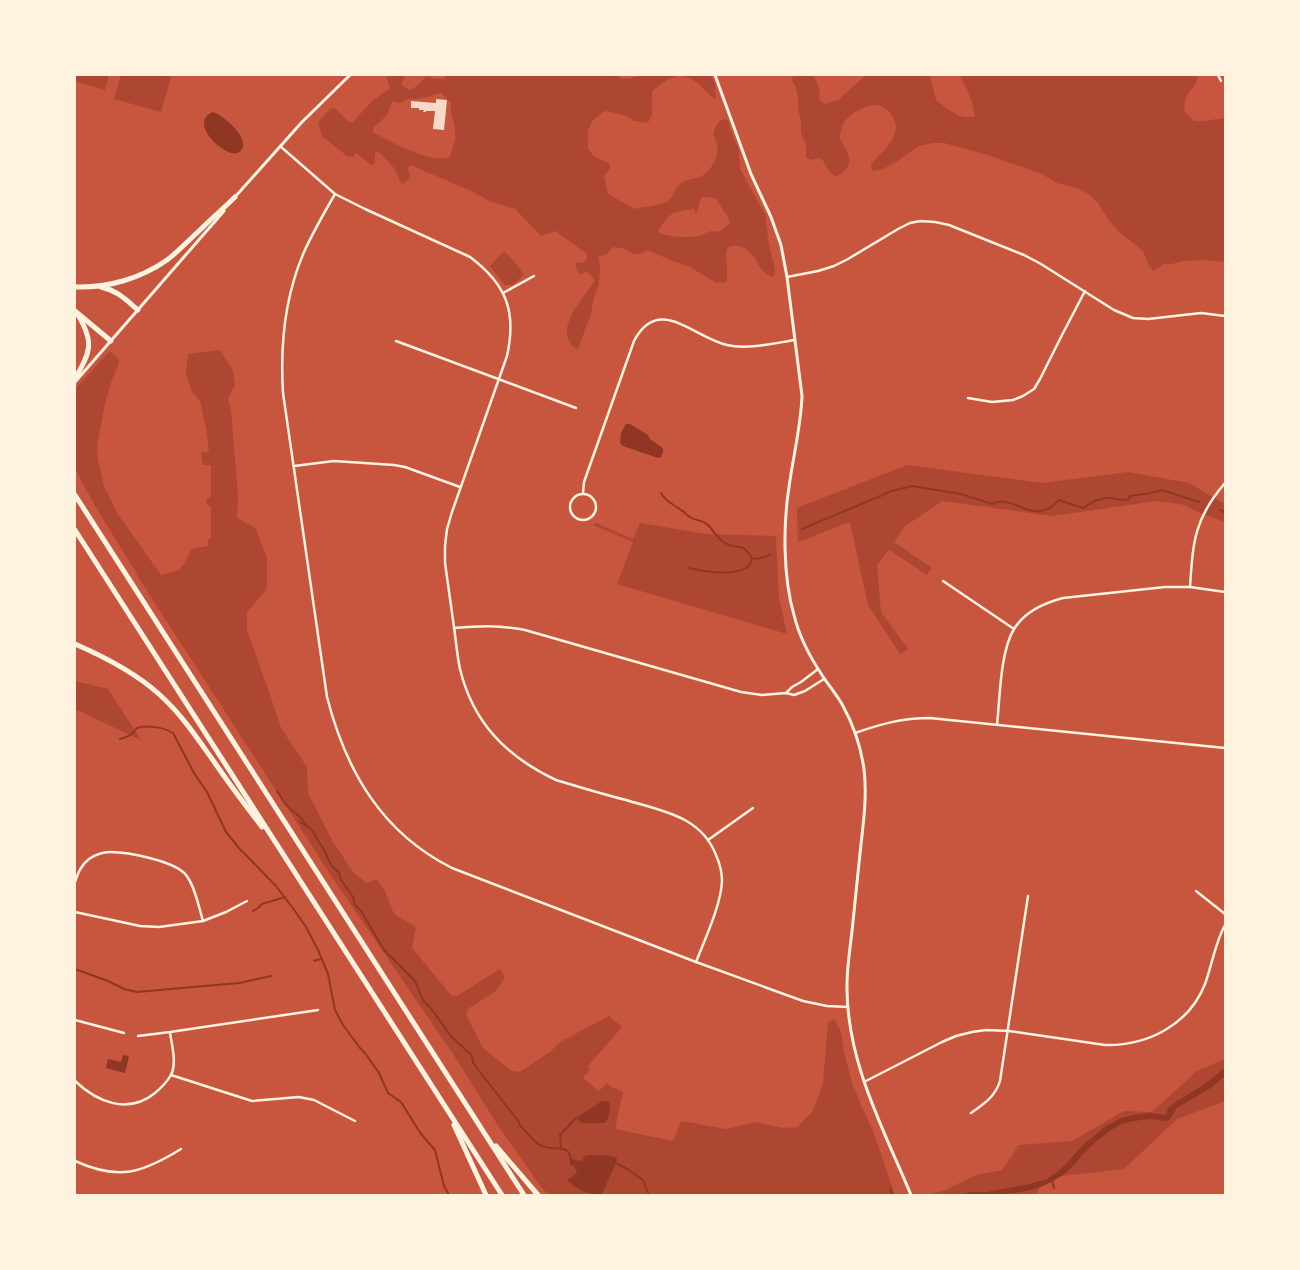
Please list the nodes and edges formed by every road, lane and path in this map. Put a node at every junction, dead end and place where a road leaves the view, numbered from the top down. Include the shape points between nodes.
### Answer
1 (350, 75) edge
2 (715, 75) edge
3 (1218, 75) edge
4 (1221, 81) dead end
5 (280, 146) junction
6 (335, 194) junction
7 (236, 197) junction
8 (534, 276) dead end
9 (787, 277) junction
10 (75, 287) edge
11 (100, 287) junction
12 (1085, 291) junction
13 (503, 293) junction
14 (138, 310) junction
15 (77, 313) edge
16 (1225, 316) edge
17 (795, 340) junction
18 (111, 341) junction
19 (396, 341) dead end
20 (499, 379) junction
21 (75, 381) edge
22 (968, 398) dead end
23 (576, 408) dead end
24 (294, 466) junction
25 (1225, 483) edge
26 (460, 487) junction
27 (583, 493) junction
28 (75, 495) edge
29 (75, 530) edge
30 (943, 581) dead end
31 (1190, 587) junction
32 (1225, 592) edge
33 (454, 628) junction
34 (1014, 629) junction
35 (75, 644) edge
36 (818, 668) junction
37 (825, 679) junction
38 (786, 693) junction
39 (997, 725) junction
40 (855, 733) junction
41 (1225, 748) edge
42 (753, 808) dead end
43 (708, 840) junction
44 (293, 870) junction
45 (75, 882) edge
46 (1196, 891) dead end
47 (1028, 896) dead end
48 (247, 901) dead end
49 (75, 912) edge
50 (1225, 914) edge
51 (203, 922) junction
52 (1225, 925) edge
53 (696, 962) junction
54 (848, 1007) junction
55 (318, 1010) dead end
56 (75, 1020) edge
57 (1009, 1031) junction
58 (170, 1032) junction
59 (124, 1033) dead end
60 (138, 1036) dead end
61 (171, 1075) junction
62 (75, 1081) edge
63 (864, 1082) junction
64 (444, 1105) junction
65 (971, 1113) dead end
66 (355, 1121) dead end
67 (483, 1130) junction
68 (181, 1148) dead end
69 (75, 1161) edge
70 (486, 1195) edge
71 (502, 1195) edge
72 (524, 1195) edge
73 (538, 1195) edge
74 (911, 1195) edge

1 - 5 street
2 - 9 street via 751,174 776,228
3 - 4 street
5 - 6 street
5 - 7 street
6 - 13 street via 470,257 491,276
6 - 24 street via 303,254 286,319 282,350 283,393
7 - 11 highway via 166,261 133,277
7 - 14 street
8 - 13 street
9 - 12 street via 834,266 898,228 920,221 949,225 1024,255
9 - 17 street
10 - 11 highway
11 - 14 highway via 120,295
12 - 16 street via 1133,318 1201,314
12 - 22 street via 1034,389 1013,400 992,402
13 - 20 street via 511,330
14 - 18 street
15 - 18 highway
15 - 21 highway via 88,334 89,351
17 - 27 street via 750,346 726,345 676,322 656,320 647,325 634,341 584,482
17 - 36 street via 802,396 786,513 788,583 798,628
18 - 21 street
19 - 20 street
20 - 23 street
20 - 26 street
24 - 26 street via 334,461 394,465
24 - 53 street via 327,697 352,768 387,819 424,852 452,868
25 - 31 street via 1197,529
26 - 33 street via 445,546
27 - 27 street via 572,500 570,508 574,516 582,520 591,518 596,511 594,499
28 - 67 highway
29 - 44 highway
30 - 34 street
31 - 32 street
31 - 34 street via 1165,586 1063,598 1038,607
33 - 38 street via 487,626 525,630 741,692 762,695
33 - 43 street via 460,668 470,696 483,721 508,750 556,780 682,818
34 - 39 street via 1004,659
35 - 44 highway via 133,675 159,694 186,721
36 - 37 street
36 - 38 street
37 - 38 street via 794,695
37 - 40 street via 844,708
39 - 40 street via 915,718 882,723
39 - 41 street
40 - 54 street via 864,769 865,801 847,976
42 - 43 street
43 - 53 street via 719,861 722,882 718,904
44 - 64 highway
45 - 51 street via 81,868 98,854 131,854 165,862 185,873
46 - 50 street
47 - 57 street
48 - 51 street
49 - 51 street via 140,926
52 - 57 street via 1199,996 1186,1014 1155,1036 1131,1044 1105,1045
53 - 54 street via 803,1000
54 - 63 street
55 - 58 street
56 - 59 street
57 - 63 street via 986,1030 956,1036
57 - 65 street via 998,1089 985,1104
58 - 60 street
58 - 61 street via 174,1061
61 - 62 street via 152,1095 122,1104 96,1097
61 - 66 street via 252,1100 307,1098
63 - 74 street
64 - 70 highway
64 - 71 highway
67 - 72 highway
67 - 73 highway
68 - 69 street via 152,1165 134,1171 114,1173

